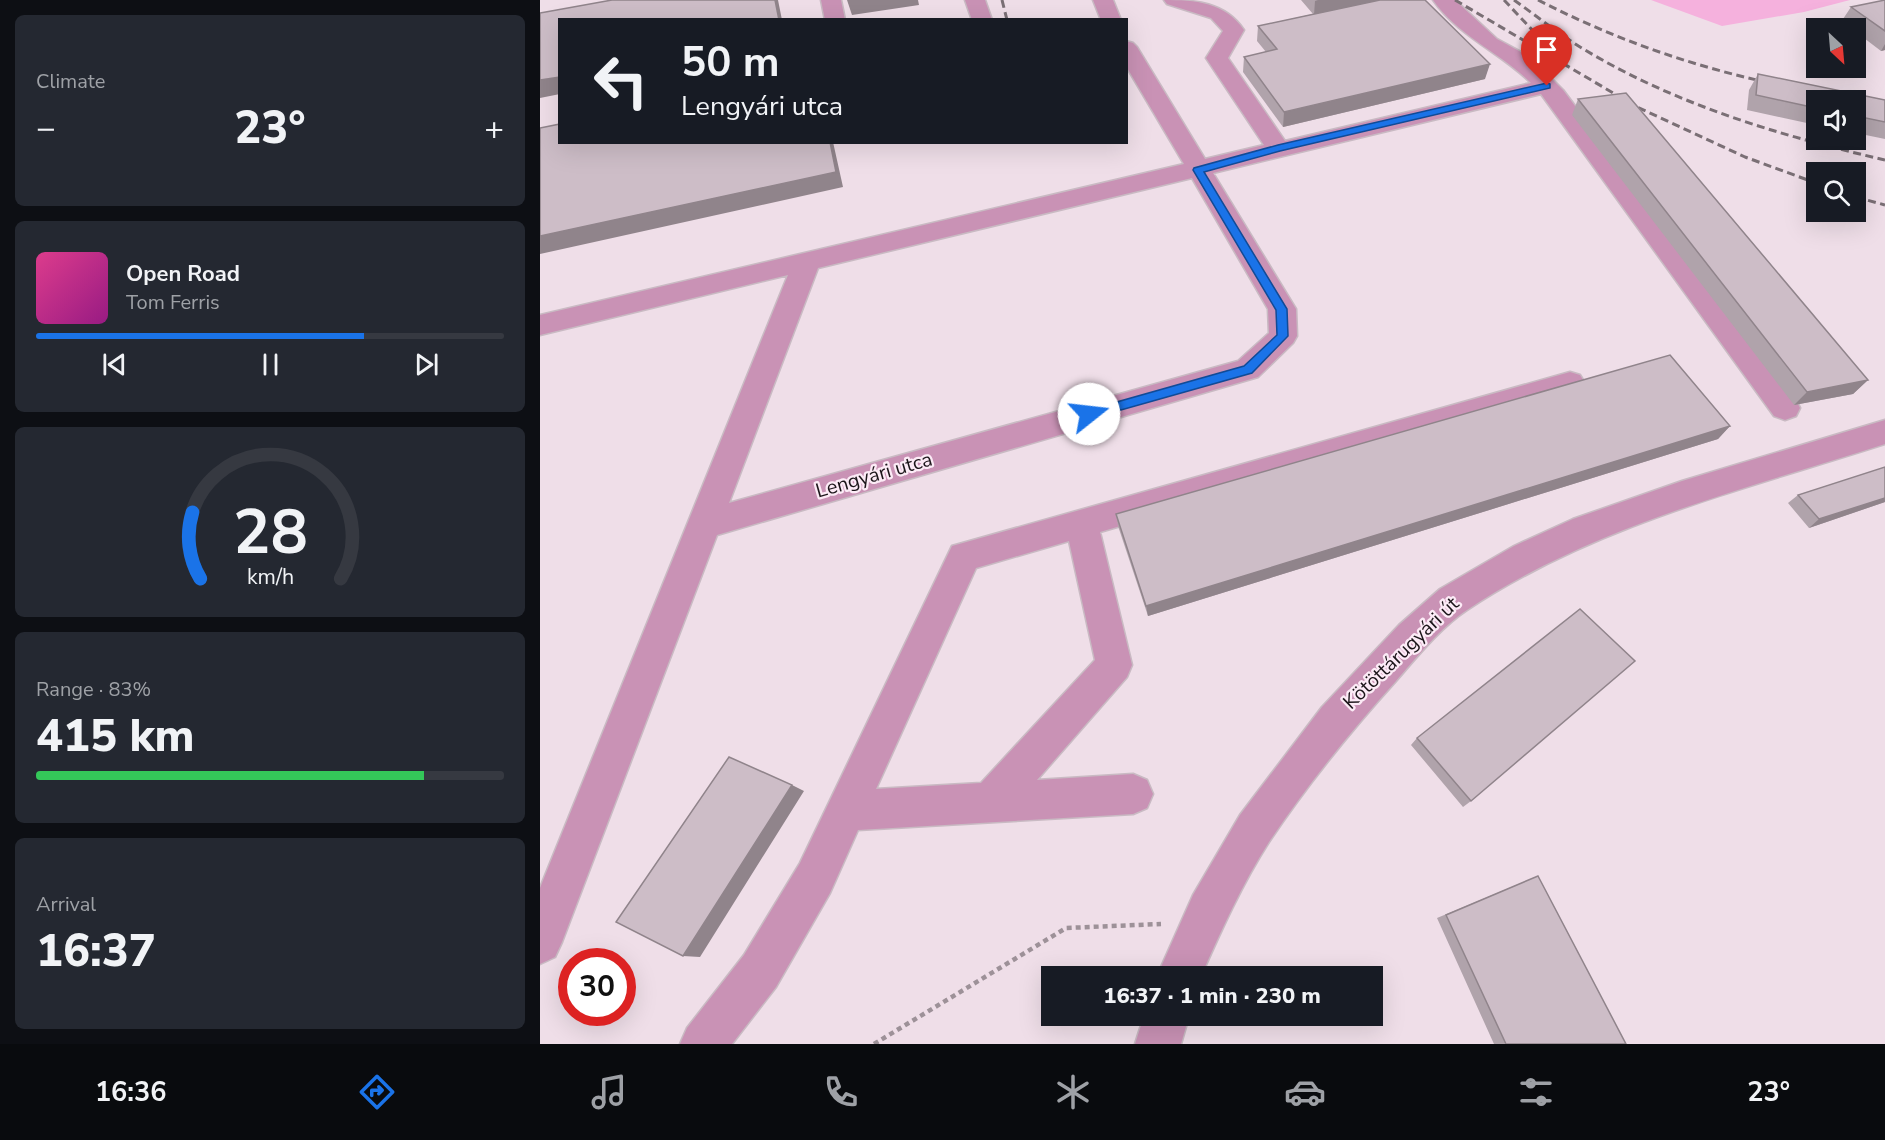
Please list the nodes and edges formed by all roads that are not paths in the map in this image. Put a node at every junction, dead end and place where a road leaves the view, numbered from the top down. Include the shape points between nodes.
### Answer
1 (831, 0) edge
2 (975, 0) edge
3 (1103, 0) edge
4 (1174, 0) edge
5 (1443, 0) edge
6 (835, 18) edge
7 (981, 18) edge
8 (1110, 18) edge
9 (1128, 50) edge
10 (1547, 86) junction
11 (1278, 148) junction
12 (1198, 170) junction
13 (807, 262) junction
14 (540, 325) edge
15 (1570, 383) edge
16 (1785, 408) dead end
17 (1885, 432) edge
18 (704, 524) junction
19 (1081, 524) junction
20 (1133, 794) dead end
21 (991, 802) junction
22 (847, 811) junction
23 (540, 942) edge
24 (1183, 966) edge
25 (1164, 1026) edge
26 (703, 1044) edge
27 (1158, 1044) edge

1 - 6 street
2 - 7 street
3 - 8 street
4 - 11 street via 1218,14 1234,30 1216,58
5 - 10 street via 1490,43 1522,62
9 - 12 street, Lengyári utca
10 - 11 street
10 - 16 street
11 - 12 street
12 - 13 street
12 - 18 street, Lengyári utca via 1282,309 1282,336 1248,369
13 - 14 street
13 - 18 street
15 - 19 street
17 - 24 street, Kötöttárugyári út via 1585,529 1526,557 1452,600 1335,720 1254,829 1208,910
18 - 23 street
19 - 21 street via 1114,665
19 - 22 street via 964,557
20 - 21 street
21 - 22 street
22 - 26 street via 815,879 760,971
25 - 27 street

